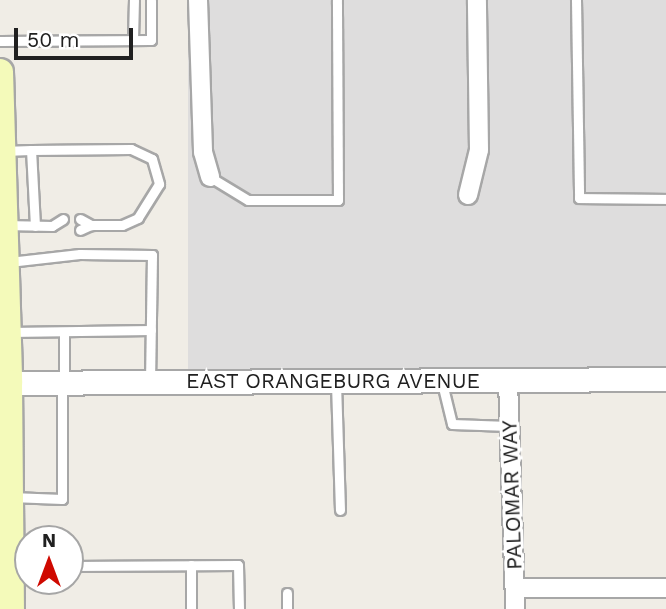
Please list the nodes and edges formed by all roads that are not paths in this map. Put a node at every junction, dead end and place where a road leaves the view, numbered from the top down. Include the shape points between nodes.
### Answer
1 (134, 0) edge
2 (151, 0) edge
3 (198, 0) edge
4 (337, 0) edge
5 (477, 0) edge
6 (576, 0) edge
7 (133, 40) junction
8 (0, 41) edge
9 (0, 72) edge
10 (31, 150) junction
11 (2, 151) edge
12 (210, 177) joint
13 (468, 195) dead end
14 (1, 198) edge
15 (666, 199) edge
16 (63, 219) dead end
17 (80, 219) dead end
18 (4, 225) junction
19 (91, 225) junction
20 (34, 226) junction
21 (52, 226) junction
22 (63, 230) dead end
23 (80, 230) dead end
24 (3, 262) edge
25 (151, 330) junction
26 (7, 332) junction
27 (64, 332) junction
28 (666, 379) edge
29 (508, 380) junction
30 (336, 381) junction
31 (442, 381) junction
32 (4, 383) edge
33 (63, 383) junction
34 (150, 383) junction
35 (509, 426) junction
36 (6, 484) edge
37 (340, 510) dead end
38 (12, 553) edge
39 (191, 565) junction
40 (84, 566) edge
41 (666, 588) edge
42 (515, 589) junction
43 (287, 593) dead end
44 (11, 609) edge
45 (191, 609) edge
46 (239, 609) edge
47 (287, 609) edge
48 (515, 609) edge

1 - 7 lane
2 - 7 lane via 151,40
3 - 12 street via 202,152
4 - 12 lane via 338,200 248,200
5 - 13 street via 479,150
6 - 15 lane via 579,198
7 - 8 lane
9 - 11 main road
10 - 11 lane
10 - 19 lane via 131,149 152,159 159,184 138,218 122,225
10 - 20 lane
11 - 14 main road
14 - 18 main road
16 - 21 lane
17 - 19 lane
18 - 20 lane
18 - 24 main road
19 - 23 lane
20 - 21 lane
21 - 22 lane
24 - 25 lane via 80,254 152,255
24 - 26 main road
25 - 27 lane
25 - 34 lane
26 - 27 lane
26 - 32 main road
27 - 33 lane
28 - 29 street, EAST ORANGEBURG AVENUE
29 - 31 street, EAST ORANGEBURG AVENUE
29 - 35 street, PALOMAR WAY
30 - 31 street, EAST ORANGEBURG AVENUE
30 - 34 street, EAST ORANGEBURG AVENUE
30 - 37 lane
31 - 35 lane via 452,424
32 - 33 street, EAST ORANGEBURG AVENUE
32 - 36 main road
33 - 34 street, EAST ORANGEBURG AVENUE
33 - 36 lane via 62,499
35 - 42 street, PALOMAR WAY
36 - 38 main road
38 - 44 main road
39 - 40 lane
39 - 45 lane
39 - 46 lane via 238,565
41 - 42 street
42 - 48 street, PALOMAR WAY
43 - 47 lane

